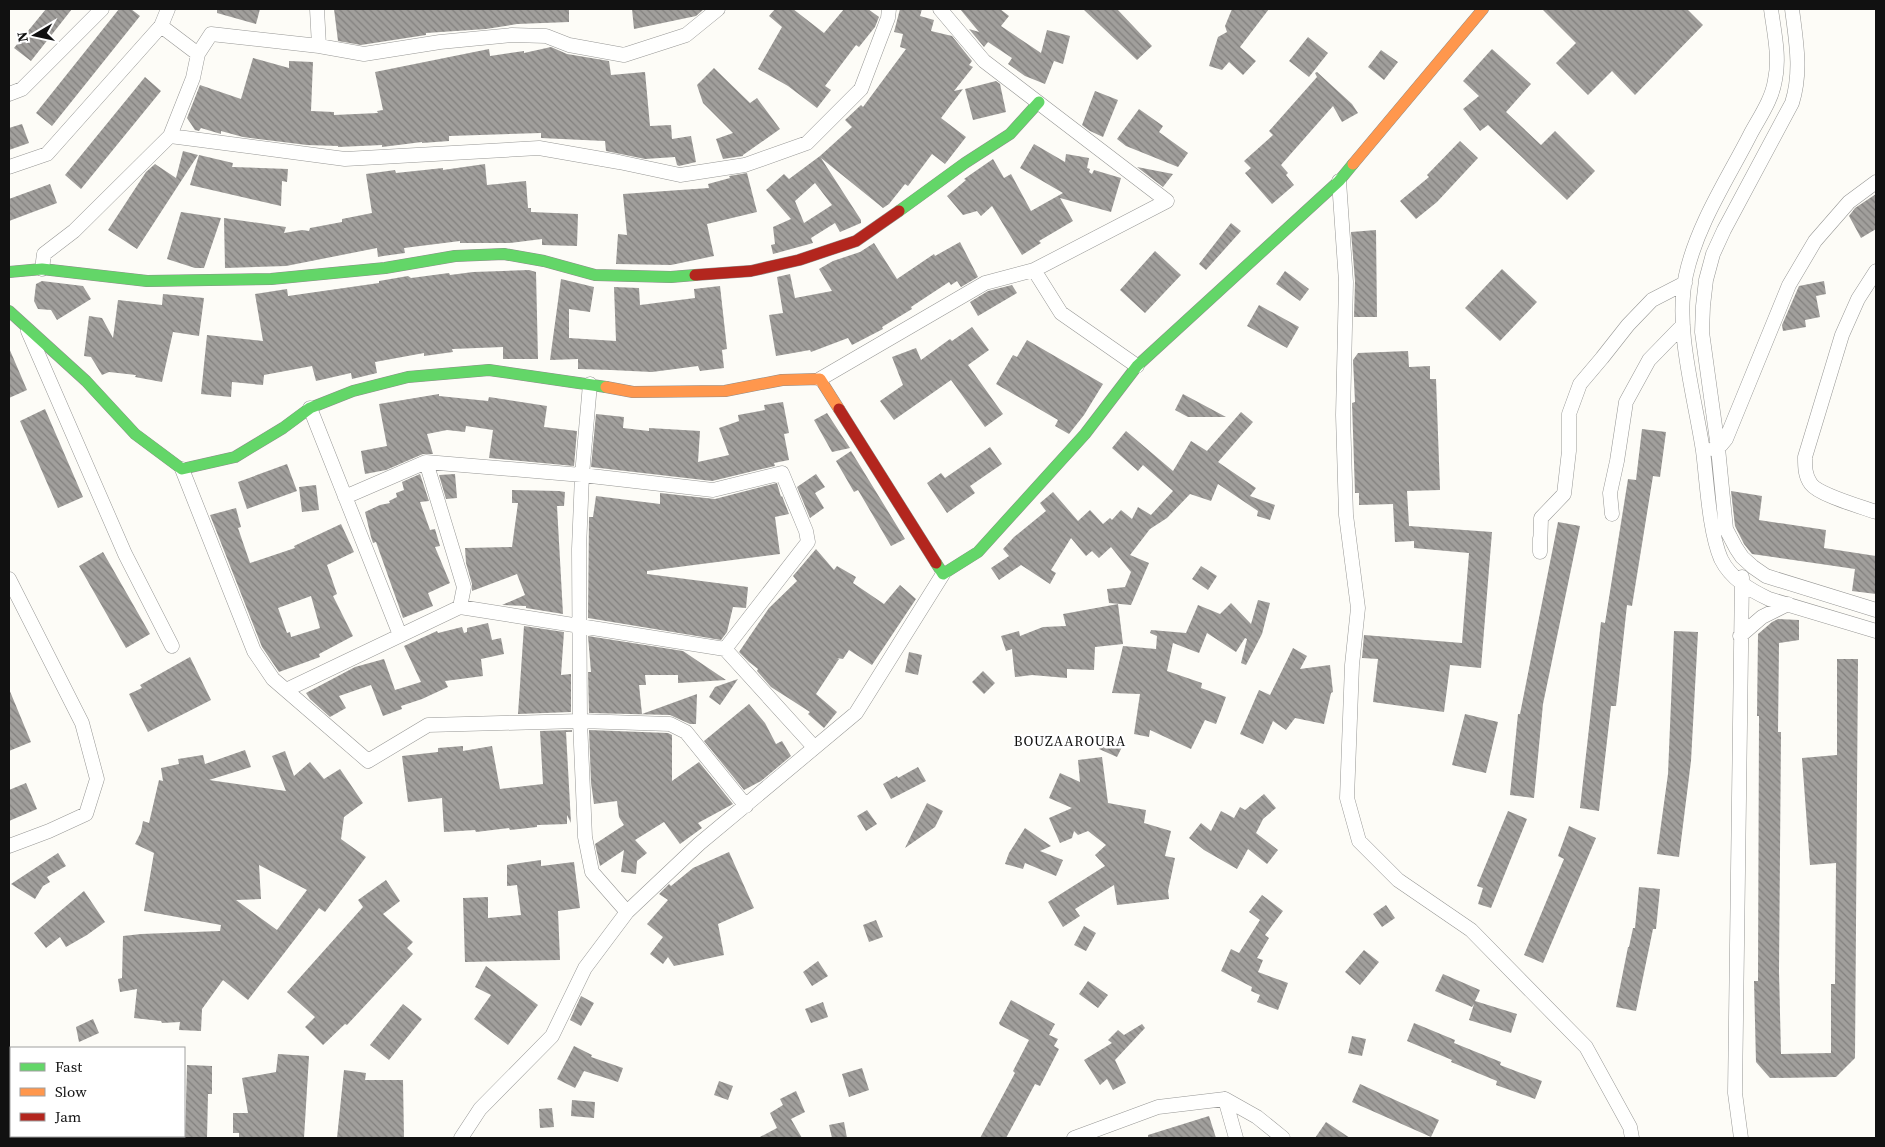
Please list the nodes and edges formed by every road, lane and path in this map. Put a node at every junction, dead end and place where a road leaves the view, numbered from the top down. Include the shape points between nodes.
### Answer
1 (102, 9) edge
2 (168, 9) edge
3 (317, 9) edge
4 (718, 9) edge
5 (890, 9) edge
6 (940, 9) edge
7 (1483, 9) edge
8 (1771, 9) edge
9 (1792, 9) edge
10 (161, 26) junction
11 (319, 46) junction
12 (198, 54) junction
13 (9, 94) edge
14 (1038, 102) junction
15 (170, 136) junction
16 (9, 167) edge
17 (1339, 181) junction
18 (1876, 182) edge
19 (42, 268) junction
20 (1034, 270) junction
21 (1876, 271) edge
22 (9, 272) edge
23 (1685, 283) junction
24 (9, 311) edge
25 (1683, 325) junction
26 (25, 326) junction
27 (1137, 366) junction
28 (820, 379) junction
29 (590, 384) junction
30 (310, 408) junction
31 (1718, 448) junction
32 (1703, 451) junction
33 (426, 462) junction
34 (182, 470) junction
35 (582, 476) junction
36 (345, 497) junction
37 (1876, 512) edge
38 (1612, 514) dead end
39 (1540, 538) dead end
40 (1742, 557) junction
41 (943, 574) junction
42 (9, 579) edge
43 (1741, 584) junction
44 (1788, 604) junction
45 (460, 607) junction
46 (1876, 610) edge
47 (580, 626) junction
48 (1876, 631) edge
49 (400, 635) junction
50 (1740, 636) junction
51 (1876, 640) edge
52 (172, 646) dead end
53 (726, 649) junction
54 (286, 690) junction
55 (580, 721) junction
56 (814, 747) junction
57 (746, 806) junction
58 (9, 846) edge
59 (626, 912) junction
60 (1225, 1099) junction
61 (461, 1138) edge
62 (1074, 1138) edge
63 (1236, 1138) edge
64 (1284, 1138) edge
65 (1632, 1138) edge
66 (1742, 1138) edge

1 - 13 street via 22,89
2 - 10 street
3 - 11 street
4 - 11 street via 686,35 624,55 569,45 546,36 520,35 440,42 364,54
5 - 15 street via 861,89 807,144 745,165 680,175 539,148 345,159
6 - 14 street via 984,61
7 - 17 street
8 - 23 street via 1777,68 1771,94 1705,221
9 - 31 street via 1798,59 1797,89 1724,230 1706,280 1702,332
10 - 12 street
10 - 16 street via 47,154
11 - 12 street via 211,34
12 - 15 street via 193,78
14 - 19 street via 1010,134 856,241 799,260 751,271 671,277 595,275 504,254 455,256 385,268 271,279 148,281
14 - 20 street via 1167,201
15 - 19 street via 74,231 44,254
17 - 27 street
17 - 65 street via 1346,282 1346,515 1358,608 1352,665 1347,798 1359,841 1398,880 1471,930 1586,1046 1630,1127
18 - 31 street via 1849,202 1815,241 1789,285 1726,439
19 - 22 street
20 - 27 street via 1061,314
20 - 28 street via 985,283
21 - 37 street via 1858,299 1842,335 1805,458 1806,473 1812,486
23 - 25 street
23 - 39 street via 1652,300 1580,384 1569,414 1564,494 1542,518 1540,552
24 - 26 street
25 - 32 street
25 - 38 street via 1649,360 1626,402 1610,493
26 - 34 street via 86,381 135,434
26 - 52 street via 125,554
27 - 41 street via 1085,434 978,552
28 - 29 street via 782,380 724,391 634,392
28 - 41 street
29 - 30 street via 489,370 408,377 353,391
29 - 35 street
30 - 34 street via 235,457
30 - 36 street
31 - 32 street
31 - 40 street via 1726,528
32 - 43 street via 1716,546 1722,560
33 - 35 street
33 - 36 street
33 - 45 street via 464,587
34 - 54 street via 254,651 273,679
35 - 47 street
35 - 53 street via 713,490 782,473 808,542
36 - 49 street
40 - 43 street
40 - 46 street via 1760,572 1781,582
41 - 56 street via 856,713
42 - 58 street via 82,723 97,779 86,814
43 - 44 street via 1753,592
43 - 50 street
44 - 48 street
44 - 50 street via 1762,617
45 - 47 street
45 - 49 street
47 - 53 street
47 - 55 street
48 - 51 street
49 - 54 street
50 - 66 street via 1735,1093
53 - 56 street
54 - 55 street via 368,761 428,725
55 - 57 street via 670,724 686,732
55 - 59 street via 585,838 592,872
56 - 57 street
57 - 59 street via 699,844
59 - 61 street via 586,968 552,1036 480,1109
60 - 62 street via 1158,1107
60 - 63 street
60 - 64 street via 1257,1117

